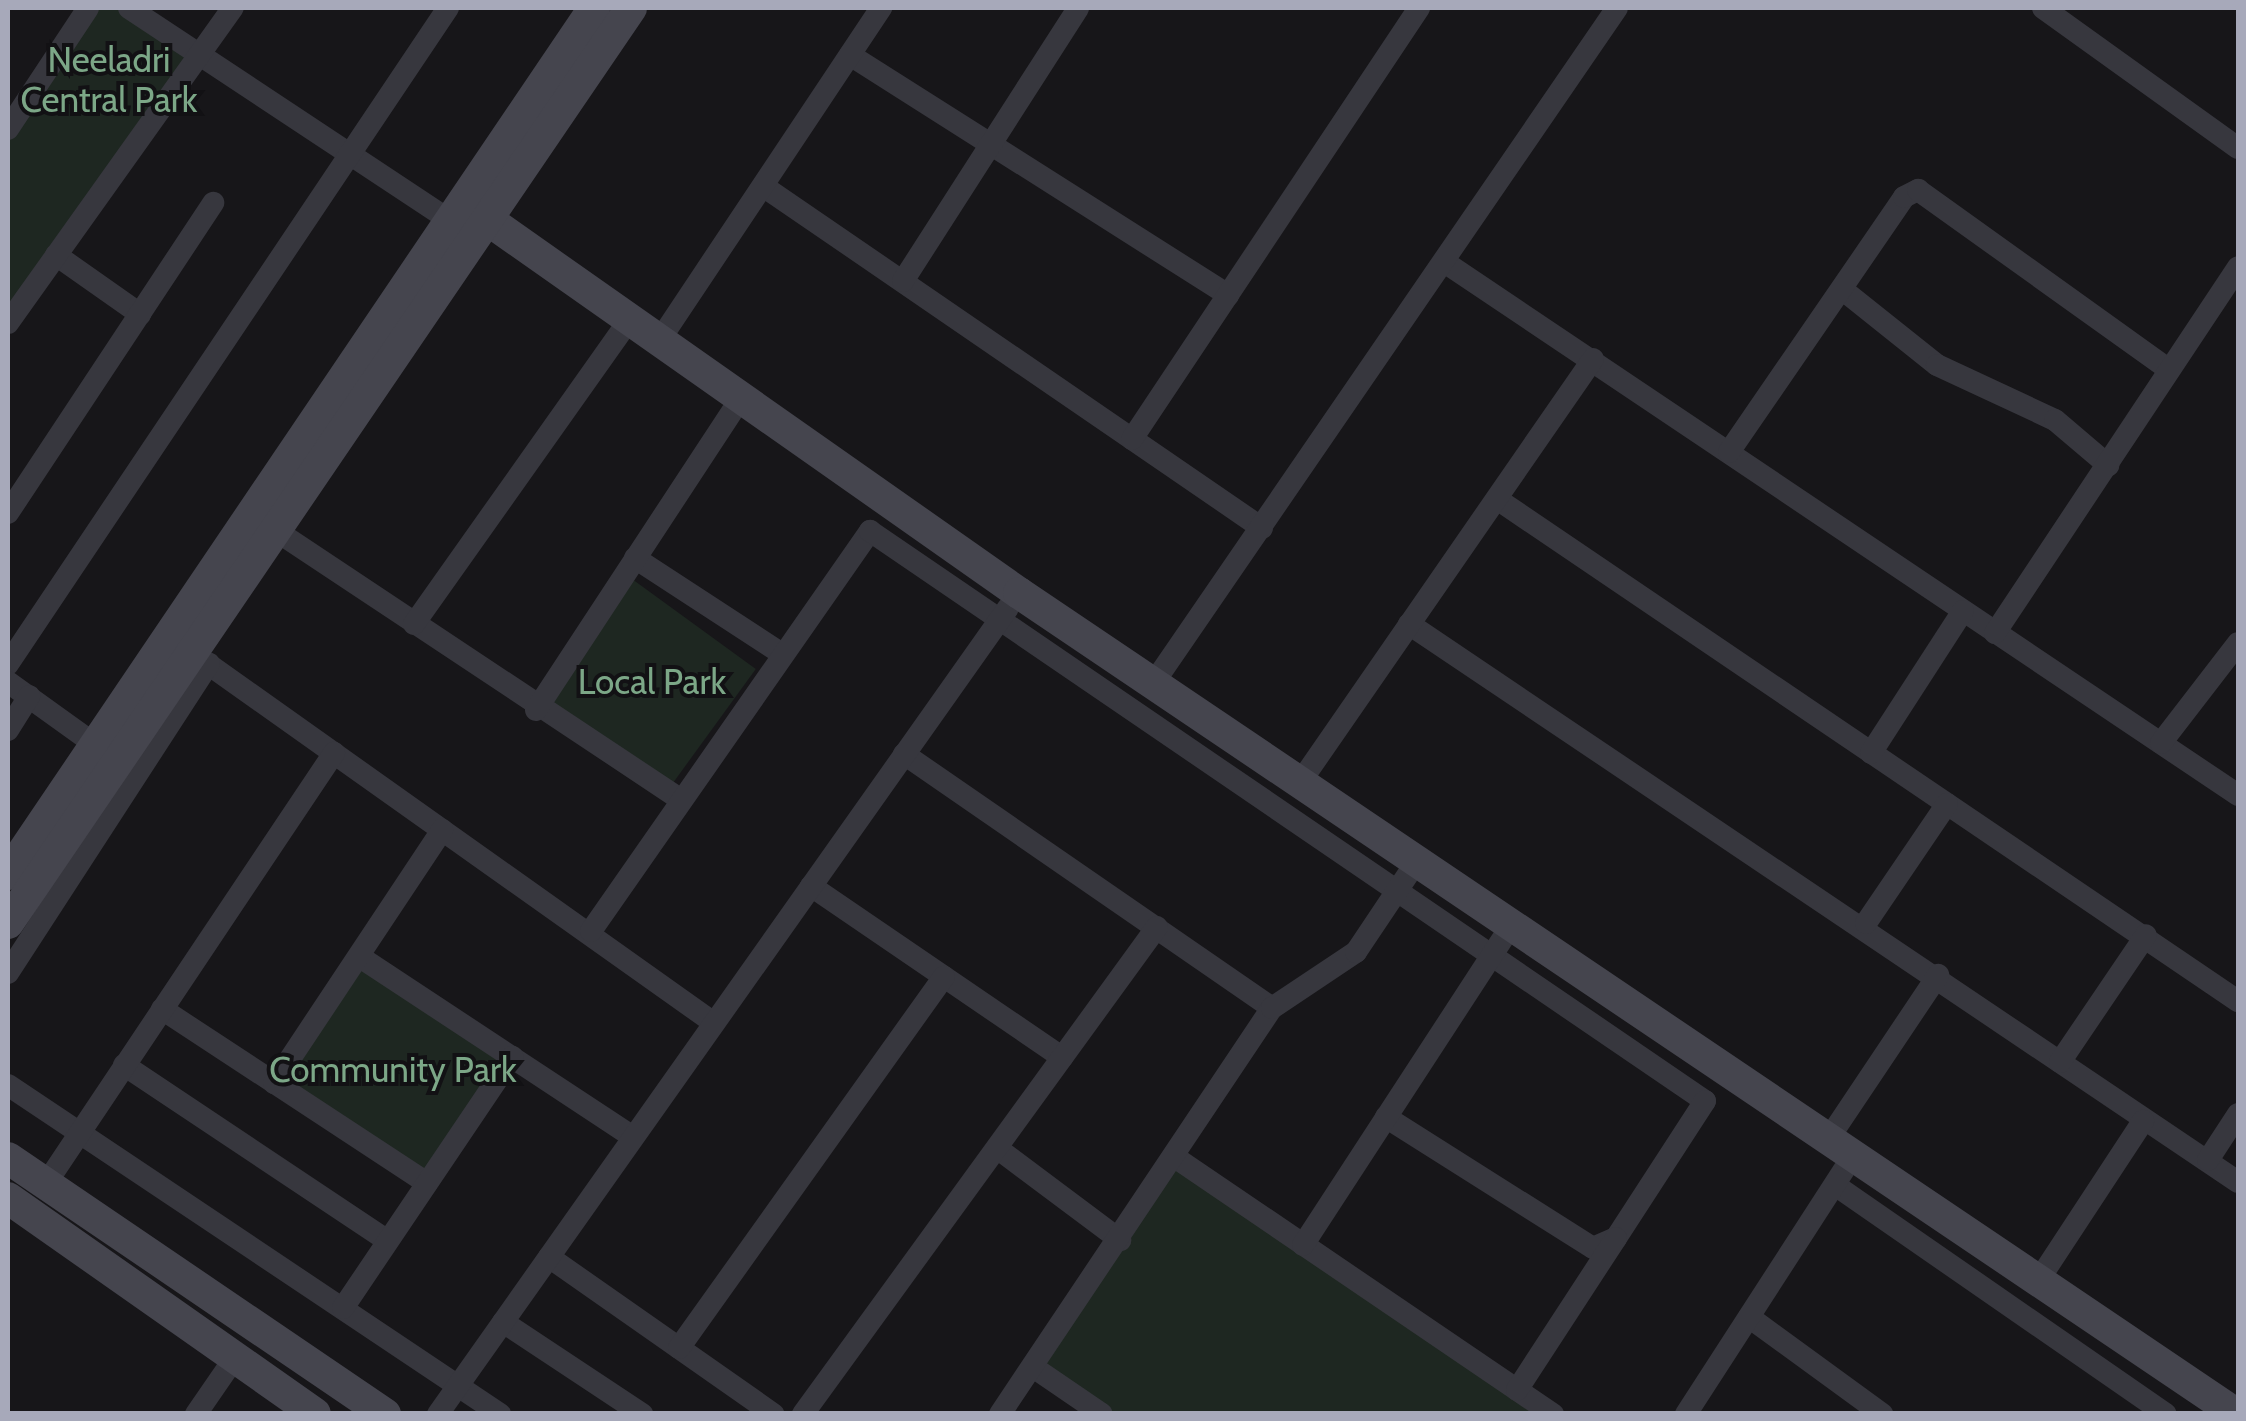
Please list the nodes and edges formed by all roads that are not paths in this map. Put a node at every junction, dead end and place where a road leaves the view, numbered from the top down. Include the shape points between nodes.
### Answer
1 (88, 8) edge
2 (129, 8) edge
3 (233, 8) edge
4 (448, 8) edge
5 (594, 8) edge
6 (631, 8) edge
7 (881, 8) edge
8 (1078, 8) edge
9 (1419, 8) edge
10 (1616, 8) edge
11 (2043, 8) edge
12 (199, 54) junction
13 (850, 54) junction
14 (8, 130) edge
15 (991, 144) junction
16 (2238, 148) edge
17 (346, 153) junction
18 (763, 186) junction
19 (213, 202) dead end
20 (468, 214) junction
21 (56, 255) junction
22 (1446, 263) junction
23 (2238, 267) edge
24 (902, 281) junction
25 (1843, 290) junction
26 (1228, 295) junction
27 (140, 314) junction
28 (632, 317) junction
29 (8, 322) edge
30 (661, 338) junction
31 (1593, 359) junction
32 (2169, 370) junction
33 (742, 396) junction
34 (1132, 439) junction
35 (1729, 452) junction
36 (2108, 464) junction
37 (1497, 500) junction
38 (8, 513) edge
39 (272, 528) junction
40 (1262, 528) junction
41 (635, 558) junction
42 (1010, 606) junction
43 (1963, 610) junction
44 (414, 624) junction
45 (1409, 624) junction
46 (1995, 633) junction
47 (2238, 643) edge
48 (782, 654) junction
49 (198, 656) junction
50 (8, 664) edge
51 (8, 682) edge
52 (1155, 682) junction
53 (143, 691) junction
54 (29, 696) junction
55 (536, 710) junction
56 (8, 730) edge
57 (93, 743) junction
58 (2161, 743) junction
59 (334, 753) junction
60 (1871, 753) junction
61 (904, 754) junction
62 (1301, 780) junction
63 (2238, 795) edge
64 (681, 800) junction
65 (1948, 804) junction
66 (442, 830) junction
67 (1417, 861) junction
68 (8, 874) edge
69 (811, 886) junction
70 (1393, 892) junction
71 (8, 923) edge
72 (1866, 924) junction
73 (1157, 926) junction
74 (1510, 926) junction
75 (592, 932) junction
76 (2146, 936) junction
77 (360, 958) junction
78 (1490, 958) junction
79 (8, 973) edge
80 (1938, 975) junction
81 (944, 976) junction
82 (2238, 1001) edge
83 (1272, 1008) junction
84 (162, 1009) junction
85 (714, 1023) junction
86 (1062, 1057) junction
87 (512, 1058) junction
88 (2060, 1062) junction
89 (124, 1065) junction
90 (274, 1082) junction
91 (8, 1086) edge
92 (2238, 1114) edge
93 (1386, 1117) junction
94 (2142, 1121) junction
95 (79, 1130) junction
96 (634, 1137) junction
97 (996, 1148) junction
98 (8, 1158) edge
99 (1176, 1158) junction
100 (2208, 1160) junction
101 (1838, 1161) junction
102 (2238, 1182) edge
103 (427, 1183) junction
104 (45, 1186) junction
105 (8, 1198) edge
106 (1616, 1238) junction
107 (1120, 1240) junction
108 (388, 1241) junction
109 (1303, 1245) junction
110 (549, 1258) junction
111 (2040, 1278) junction
112 (343, 1308) junction
113 (1748, 1317) junction
114 (503, 1322) junction
115 (679, 1348) junction
116 (234, 1358) junction
117 (1033, 1367) junction
118 (458, 1386) junction
119 (1516, 1390) junction
120 (1873, 1411) edge
121 (196, 1414) edge
122 (315, 1414) edge
123 (385, 1414) edge
124 (438, 1414) edge
125 (500, 1414) edge
126 (642, 1414) edge
127 (773, 1414) edge
128 (803, 1414) edge
129 (1000, 1414) edge
130 (1102, 1414) edge
131 (1553, 1414) edge
132 (1686, 1414) edge
133 (2166, 1414) edge
134 (2236, 1414) edge

1 - 14 street
2 - 12 street
3 - 12 street
4 - 17 street
5 - 20 street
6 - 20 street
7 - 13 street
8 - 15 street
9 - 26 street
10 - 22 street
11 - 16 street
12 - 17 street
12 - 21 street
13 - 15 street
13 - 18 street
15 - 24 street
15 - 26 street
17 - 20 street
17 - 50 street
18 - 24 street
18 - 30 street
19 - 27 street
20 - 28 street
20 - 39 street
20 - 53 street
21 - 27 street
21 - 29 street
22 - 31 street
22 - 40 street
23 - 32 street
24 - 34 street
25 - 32 street via 1904,197 1932,194
25 - 35 street
25 - 36 street via 1937,365 2055,420
26 - 34 street
27 - 38 street
28 - 30 street
28 - 44 street
30 - 33 street
31 - 35 street
31 - 37 street
32 - 36 street
33 - 41 street
33 - 42 street
34 - 40 street
35 - 43 street
36 - 46 street
37 - 45 street
37 - 60 street
39 - 44 street
39 - 49 street
40 - 52 street
41 - 48 street
41 - 55 street
42 - 48 street via 870,531
42 - 52 street
42 - 61 street
42 - 70 street
43 - 46 street
43 - 60 street
44 - 55 street
45 - 62 street
45 - 72 street via 1692,822
46 - 58 street
47 - 58 street
48 - 64 street
49 - 53 street
49 - 59 street
49 - 79 street
51 - 54 street
52 - 62 street
53 - 57 street
53 - 71 street
54 - 56 street
54 - 57 street
55 - 64 street
57 - 68 street
58 - 63 street
59 - 66 street
59 - 84 street
60 - 65 street
61 - 69 street
61 - 73 street
62 - 67 street
64 - 75 street
65 - 72 street
65 - 76 street
66 - 75 street
66 - 77 street
67 - 70 street
67 - 74 street
69 - 81 street
69 - 85 street
70 - 78 street
70 - 83 street via 1356,952
72 - 80 street
73 - 83 street
73 - 86 street
74 - 78 street
74 - 101 street
75 - 85 street
76 - 82 street
76 - 88 street
77 - 87 street
77 - 90 street
78 - 93 street
78 - 106 street via 1705,1101
80 - 88 street
80 - 101 street
81 - 86 street
81 - 115 street
83 - 99 street
84 - 89 street
84 - 90 street
85 - 96 street
86 - 97 street
87 - 96 street
87 - 103 street
88 - 94 street
89 - 95 street
89 - 108 street
90 - 103 street
91 - 95 street
92 - 100 street
93 - 106 street via 1576,1240 1606,1247
93 - 109 street
94 - 100 street
94 - 111 street
95 - 104 street
95 - 112 street
96 - 110 street
97 - 107 street
97 - 128 street
98 - 104 street
99 - 107 street
99 - 109 street
100 - 102 street
101 - 111 street
101 - 113 street
101 - 133 street
103 - 108 street
104 - 123 street
105 - 116 street
106 - 119 street
107 - 117 street
108 - 112 street
109 - 119 street
110 - 114 street
110 - 115 street
111 - 134 street
112 - 118 street
113 - 120 street
113 - 132 street
114 - 118 street
114 - 126 street
115 - 127 street
116 - 121 street
116 - 122 street
117 - 129 street
117 - 130 street
118 - 124 street
118 - 125 street
119 - 131 street

